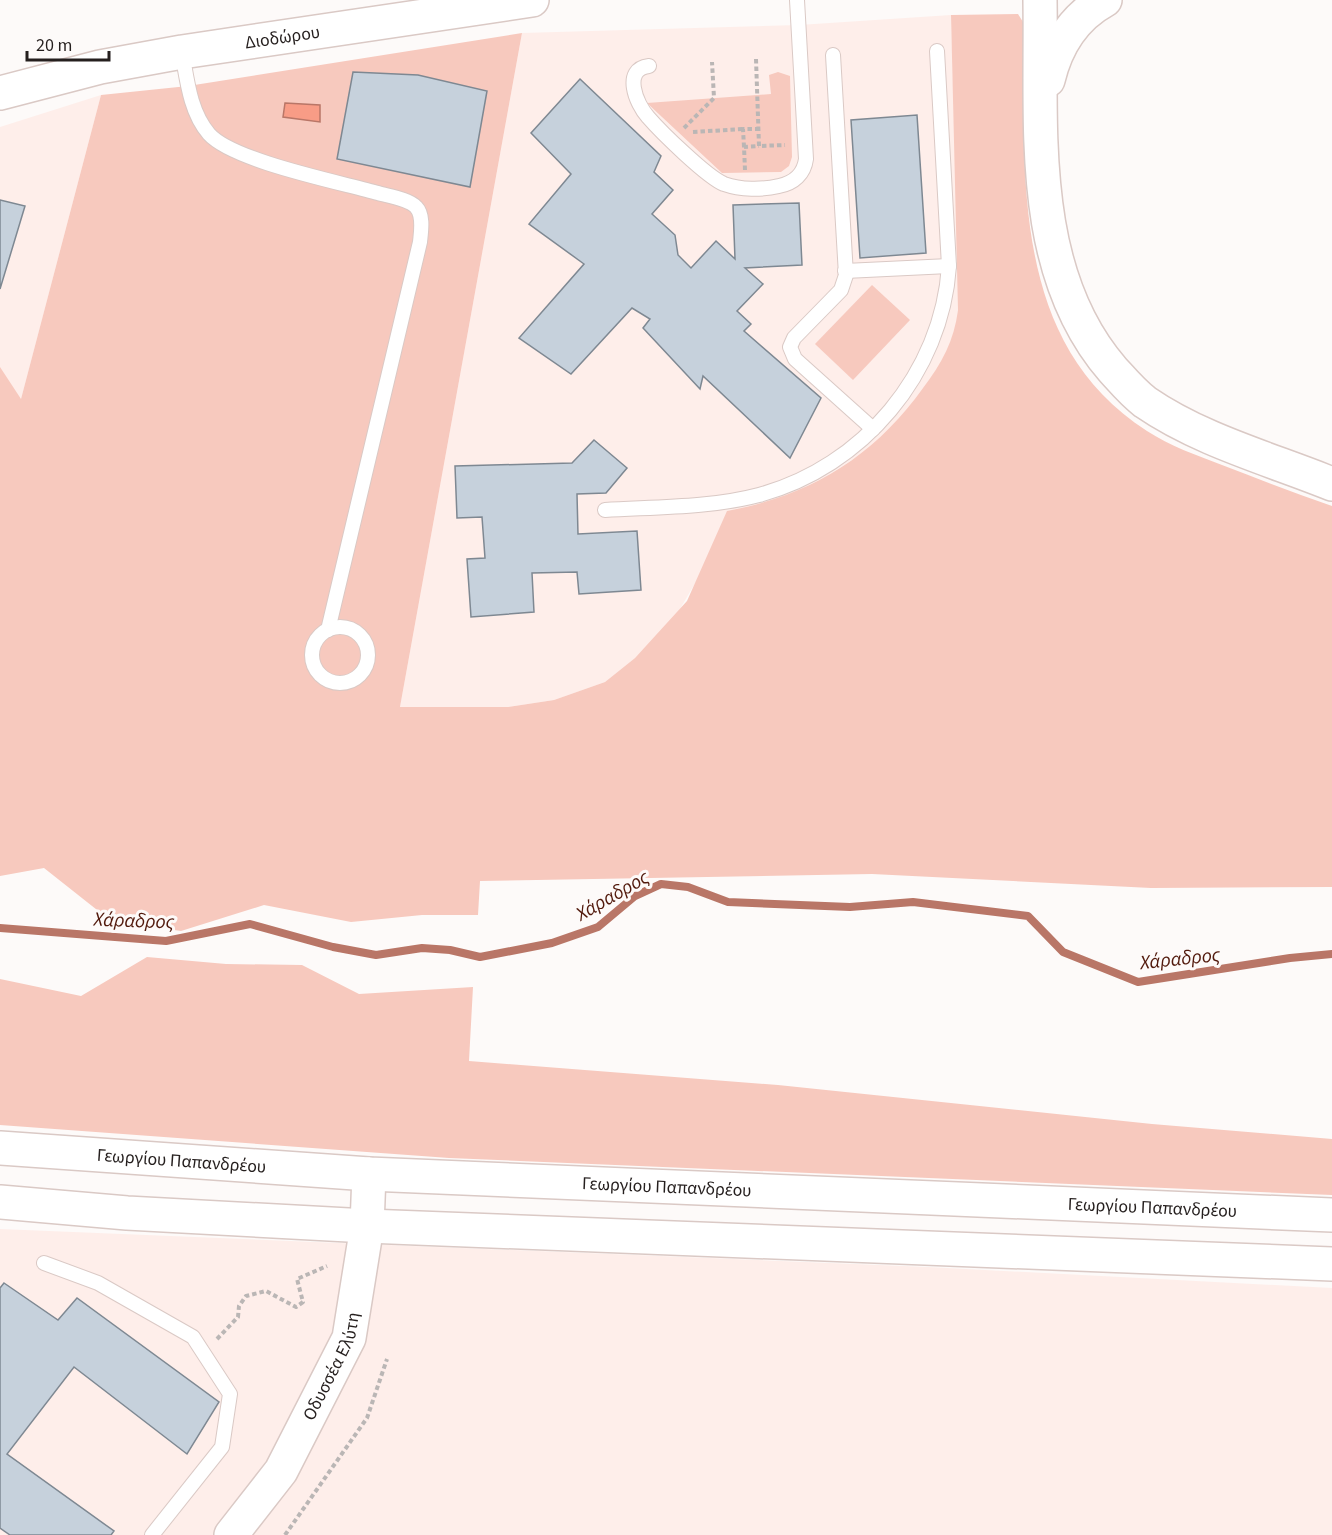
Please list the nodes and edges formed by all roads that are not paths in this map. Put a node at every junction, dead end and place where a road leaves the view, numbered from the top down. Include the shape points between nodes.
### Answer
1 (532, 0) edge
2 (797, 0) edge
3 (1041, 0) edge
4 (1105, 0) edge
5 (937, 51) dead end
6 (182, 52) junction
7 (833, 55) dead end
8 (649, 66) dead end
9 (0, 93) edge
10 (1042, 108) junction
11 (949, 266) junction
12 (845, 271) junction
13 (873, 429) junction
14 (1332, 484) edge
15 (605, 510) dead end
16 (328, 630) junction
17 (0, 1148) edge
18 (369, 1174) junction
19 (0, 1202) edge
20 (1332, 1215) edge
21 (367, 1226) junction
22 (44, 1263) dead end
23 (1332, 1264) edge
24 (152, 1535) edge
25 (231, 1535) edge

1 - 6 main road, Διοδώρου
2 - 8 lane via 806,164 798,177 781,186 745,189 714,178 647,117 636,97 633,79 638,69
3 - 10 main road
4 - 10 main road via 1083,16 1057,49
5 - 11 lane
6 - 9 main road, Διοδώρου via 100,67
6 - 16 lane via 199,119 223,146 388,196 419,210 420,243
7 - 12 lane
10 - 14 main road via 1045,205 1051,241 1072,306 1101,357 1143,400 1169,416
11 - 12 lane
11 - 13 lane via 944,307 927,356 900,399
12 - 13 lane via 841,290 794,338 791,350 795,359
13 - 15 lane via 820,469 768,492 736,500
16 - 16 lane via 314,643 312,662 323,678 350,682 364,670 366,644 354,631 337,627
17 - 18 main road, Γεωργίου Παπανδρέου
18 - 20 main road, Γεωργίου Παπανδρέου
18 - 21 main road, Οδυσσέα Ελύτη
19 - 21 main road via 127,1214
21 - 23 main road
21 - 25 main road, Οδυσσέα Ελύτη via 349,1338 281,1471
22 - 24 lane via 98,1283 193,1337 230,1394 222,1447

